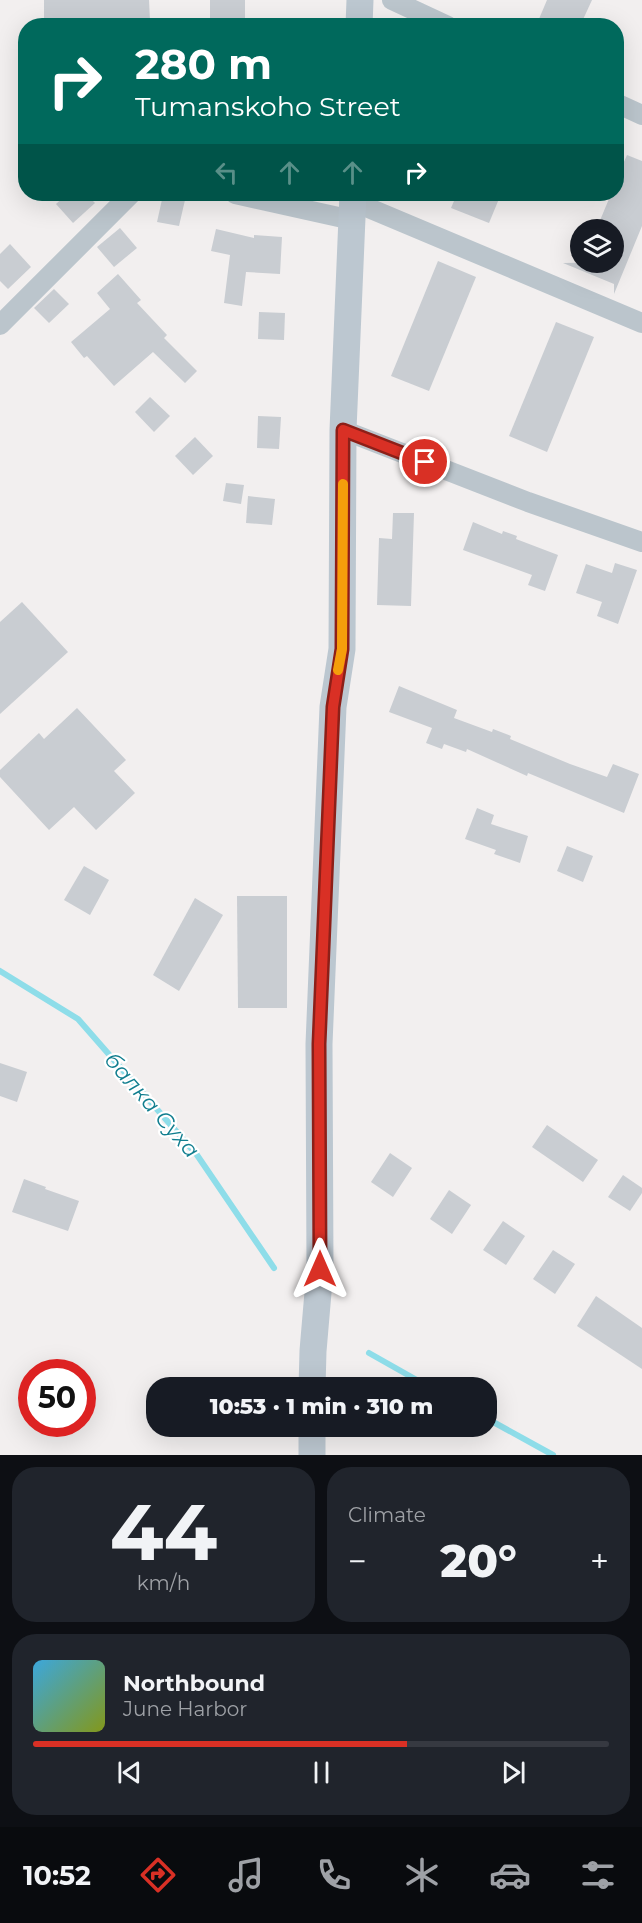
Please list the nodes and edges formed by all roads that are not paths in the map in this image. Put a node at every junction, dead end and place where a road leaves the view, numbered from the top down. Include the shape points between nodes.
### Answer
1 (360, 0) edge
2 (392, 0) edge
3 (359, 18) edge
4 (431, 18) edge
5 (624, 107) edge
6 (642, 115) edge
7 (124, 201) edge
8 (309, 201) edge
9 (352, 205) edge
10 (642, 323) edge
11 (0, 325) edge
12 (343, 430) junction
13 (642, 542) edge
14 (312, 1377) edge
15 (312, 1437) edge
16 (312, 1455) edge

1 - 3 main road
2 - 4 street
5 - 6 street
7 - 11 street
8 - 9 street
9 - 10 street
9 - 12 main road
12 - 13 street
12 - 14 main road via 342,649 333,707 329,790 319,1044 320,1269
15 - 16 main road

